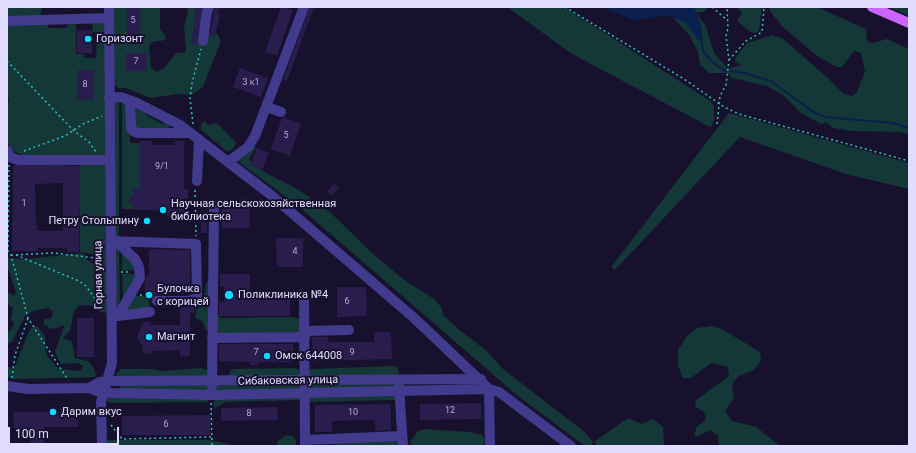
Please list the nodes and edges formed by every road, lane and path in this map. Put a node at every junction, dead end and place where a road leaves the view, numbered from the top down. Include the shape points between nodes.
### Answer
1 (109, 7) edge
2 (209, 7) edge
3 (304, 7) edge
4 (565, 7) edge
5 (712, 7) edge
6 (727, 7) edge
7 (764, 7) edge
8 (872, 7) edge
9 (109, 18) junction
10 (727, 20) junction
11 (7, 21) edge
12 (909, 23) edge
13 (203, 41) joint
14 (729, 60) junction
15 (7, 61) edge
16 (109, 98) junction
17 (130, 101) junction
18 (720, 104) junction
19 (266, 108) junction
20 (281, 112) dead end
21 (110, 114) junction
22 (717, 124) dead end
23 (74, 131) junction
24 (195, 137) junction
25 (9, 154) edge
26 (108, 160) junction
27 (231, 160) junction
28 (909, 161) edge
29 (197, 181) joint
30 (214, 206) dead end
31 (116, 243) junction
32 (196, 244) junction
33 (8, 251) edge
34 (12, 255) junction
35 (16, 255) junction
36 (111, 261) junction
37 (304, 299) dead end
38 (157, 301) dead end
39 (150, 312) dead end
40 (111, 315) junction
41 (28, 318) junction
42 (348, 330) dead end
43 (305, 334) junction
44 (212, 338) junction
45 (399, 379) junction
46 (304, 380) junction
47 (481, 380) junction
48 (108, 381) junction
49 (212, 381) junction
50 (9, 387) edge
51 (74, 388) junction
52 (89, 388) junction
53 (489, 389) junction
54 (400, 391) junction
55 (104, 392) junction
56 (304, 392) junction
57 (213, 395) junction
58 (109, 423) dead end
59 (212, 437) junction
60 (402, 441) edge
61 (305, 443) edge
62 (102, 446) edge
63 (212, 446) edge
64 (490, 446) edge
65 (571, 446) edge

1 - 9 street, Горная улица
2 - 13 street
3 - 19 street
4 - 18 path
5 - 10 path
6 - 10 path
7 - 14 path via 762,32 746,41
8 - 12 main road
9 - 11 street
9 - 16 street, Горная улица
10 - 14 path
13 - 24 path via 190,98
14 - 18 path via 726,85 720,96
15 - 23 path
16 - 17 street
16 - 21 street, Горная улица
17 - 24 street via 180,125
17 - 24 street via 133,131
18 - 22 path
18 - 28 path via 759,121
19 - 20 street
19 - 27 street via 248,147
21 - 23 path via 97,117
21 - 26 street, Горная улица
23 - 25 path
23 - 26 path
24 - 27 street
24 - 29 street
25 - 26 street
25 - 33 path
26 - 31 street, Горная улица
27 - 47 street via 413,316
29 - 32 path
30 - 44 street
31 - 32 street
31 - 36 street, Горная улица
31 - 40 street via 135,259 140,278
32 - 38 street via 197,297 187,301
33 - 34 path
34 - 35 path
34 - 41 path
35 - 36 path via 54,253
35 - 40 path via 79,281
36 - 40 street, Горная улица
37 - 43 street
39 - 40 street
40 - 48 street, Горная улица via 112,363
41 - 50 path via 15,355
41 - 51 path
42 - 43 street
43 - 44 street
43 - 46 street
44 - 49 street
45 - 46 street, Сибаковская улица
45 - 47 street, Сибаковская улица
45 - 54 street
46 - 49 street, Сибаковская улица
46 - 56 street
47 - 53 street
48 - 49 street, Сибаковская улица
48 - 52 street, Сибаковская улица
48 - 55 street, Горная улица
49 - 57 street
50 - 51 street, Сибаковская улица
51 - 52 street, Сибаковская улица
52 - 55 street, Сибаковская улица
53 - 54 street, Сибаковская улица
53 - 64 street
53 - 65 street via 499,392
54 - 56 street, Сибаковская улица
54 - 60 street
55 - 57 street, Сибаковская улица
55 - 62 street, Горная улица via 101,402
56 - 57 street, Сибаковская улица
56 - 61 street
57 - 59 path
58 - 59 path via 122,439
59 - 63 path
60 - 61 street

